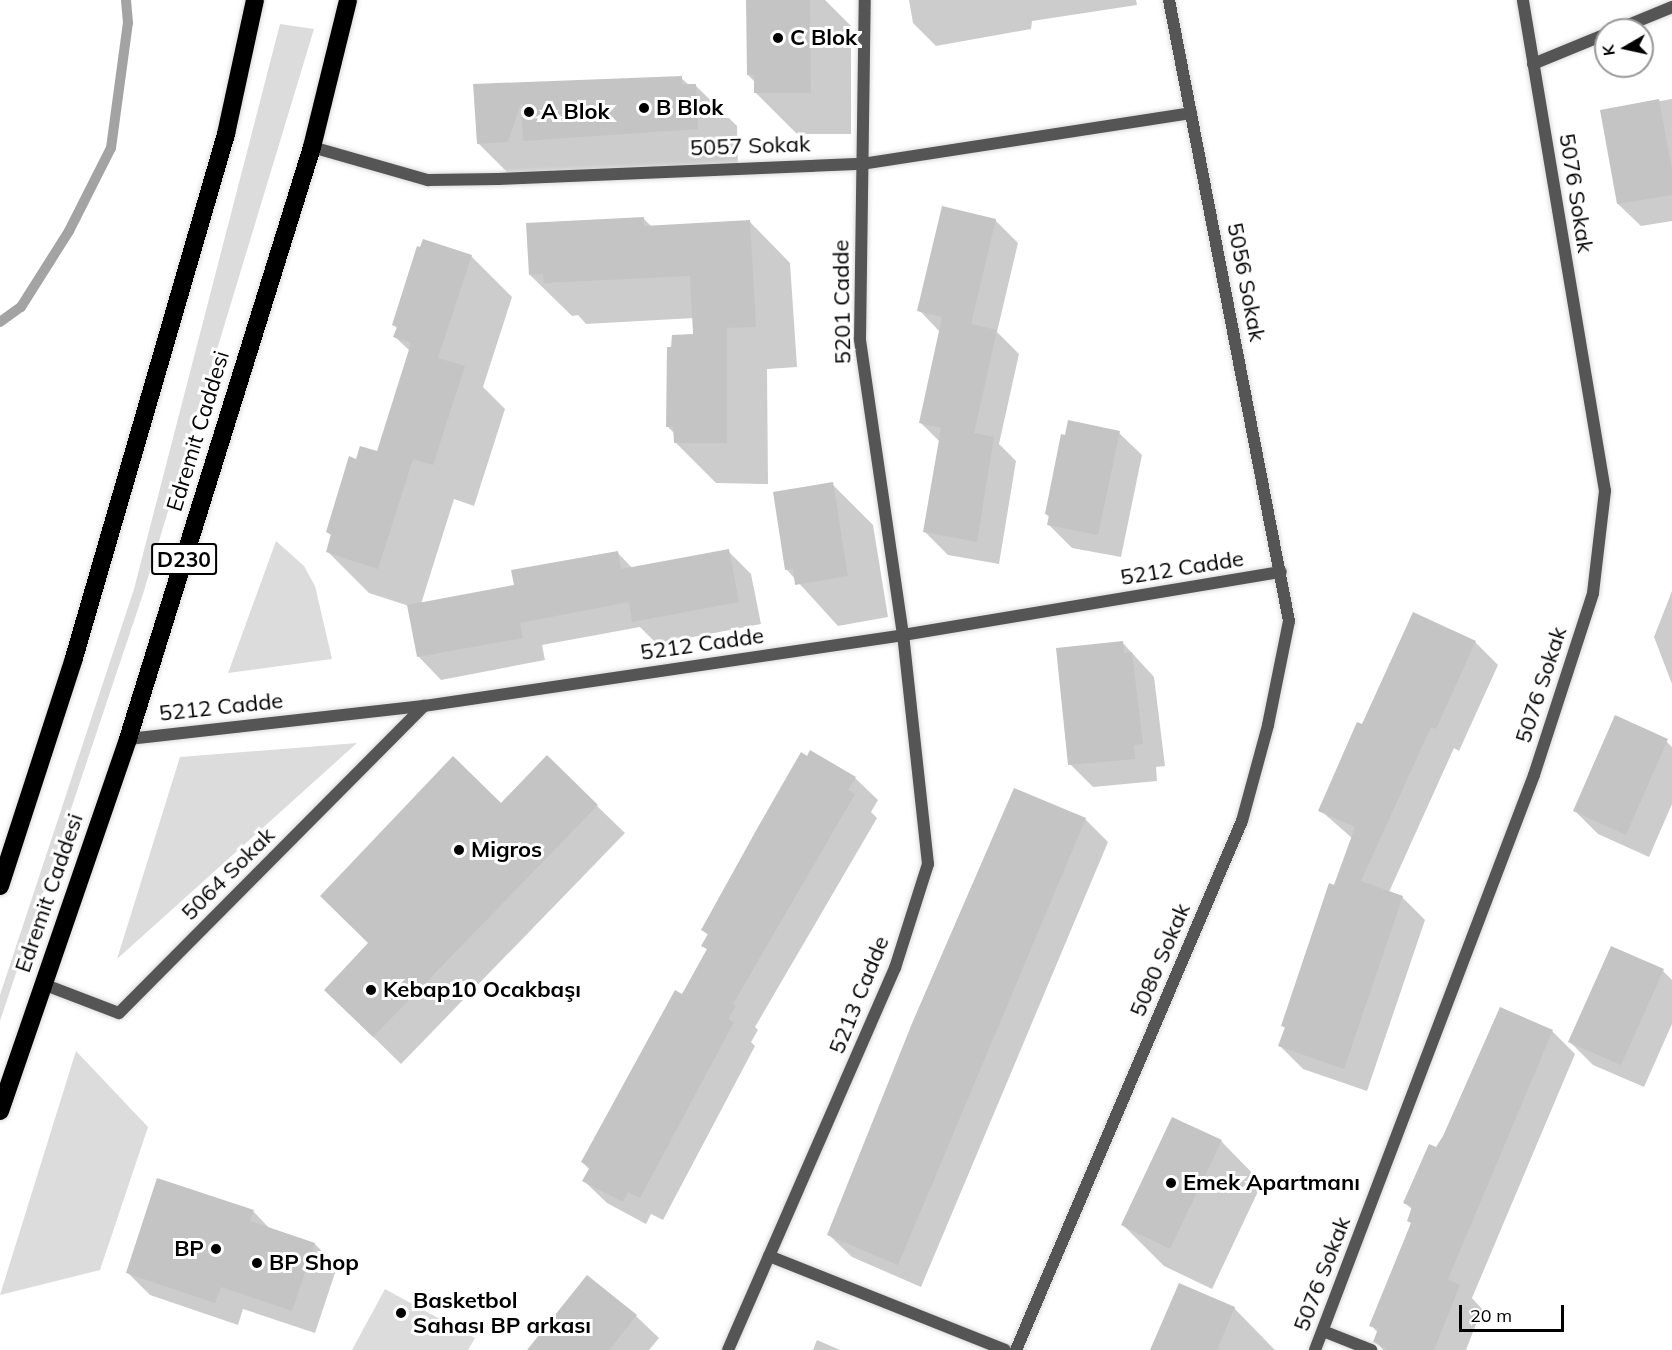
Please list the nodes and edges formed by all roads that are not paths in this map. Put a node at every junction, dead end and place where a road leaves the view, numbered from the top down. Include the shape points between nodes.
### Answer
1 (255, 0) edge
2 (348, 0) edge
3 (865, 0) edge
4 (1169, 0) edge
5 (1523, 0) edge
6 (1672, 7) edge
7 (1645, 18) edge
8 (1594, 39) edge
9 (1533, 64) junction
10 (1191, 113) junction
11 (312, 147) junction
12 (862, 164) junction
13 (1281, 572) junction
14 (903, 635) junction
15 (424, 706) junction
16 (128, 739) junction
17 (0, 886) edge
18 (43, 984) junction
19 (0, 1111) edge
20 (769, 1256) junction
21 (1323, 1331) junction
22 (728, 1350) edge
23 (1005, 1350) edge
24 (1016, 1350) edge
25 (1316, 1350) edge
26 (1371, 1350) edge

1 - 17 highway via 226,134 74,658
2 - 11 highway, Edremit Caddesi / D230
3 - 12 street, 5201 Cadde
4 - 10 street, 5056 Sokak
5 - 9 street, 5076 Sokak
6 - 7 street
8 - 9 street
9 - 21 street, 5076 Sokak via 1605,491 1593,593 1534,775
10 - 12 street, 5057 Sokak
10 - 13 street, 5056 Sokak
11 - 12 street, 5057 Sokak via 428,180
11 - 16 highway, Edremit Caddesi / D230
12 - 14 street, 5201 Cadde via 860,339
13 - 14 street, 5212 Cadde
13 - 24 street, 5080 Sokak via 1290,621 1242,821
14 - 15 street, 5212 Cadde
14 - 20 street, 5213 Cadde via 928,864 896,968
15 - 16 street, 5212 Cadde
15 - 18 street, 5064 Sokak via 119,1013
16 - 18 highway, Edremit Caddesi / D230
18 - 19 highway, Edremit Caddesi / D230
20 - 22 street, 5213 Cadde
20 - 23 street
21 - 25 street, 5076 Sokak
21 - 26 street

